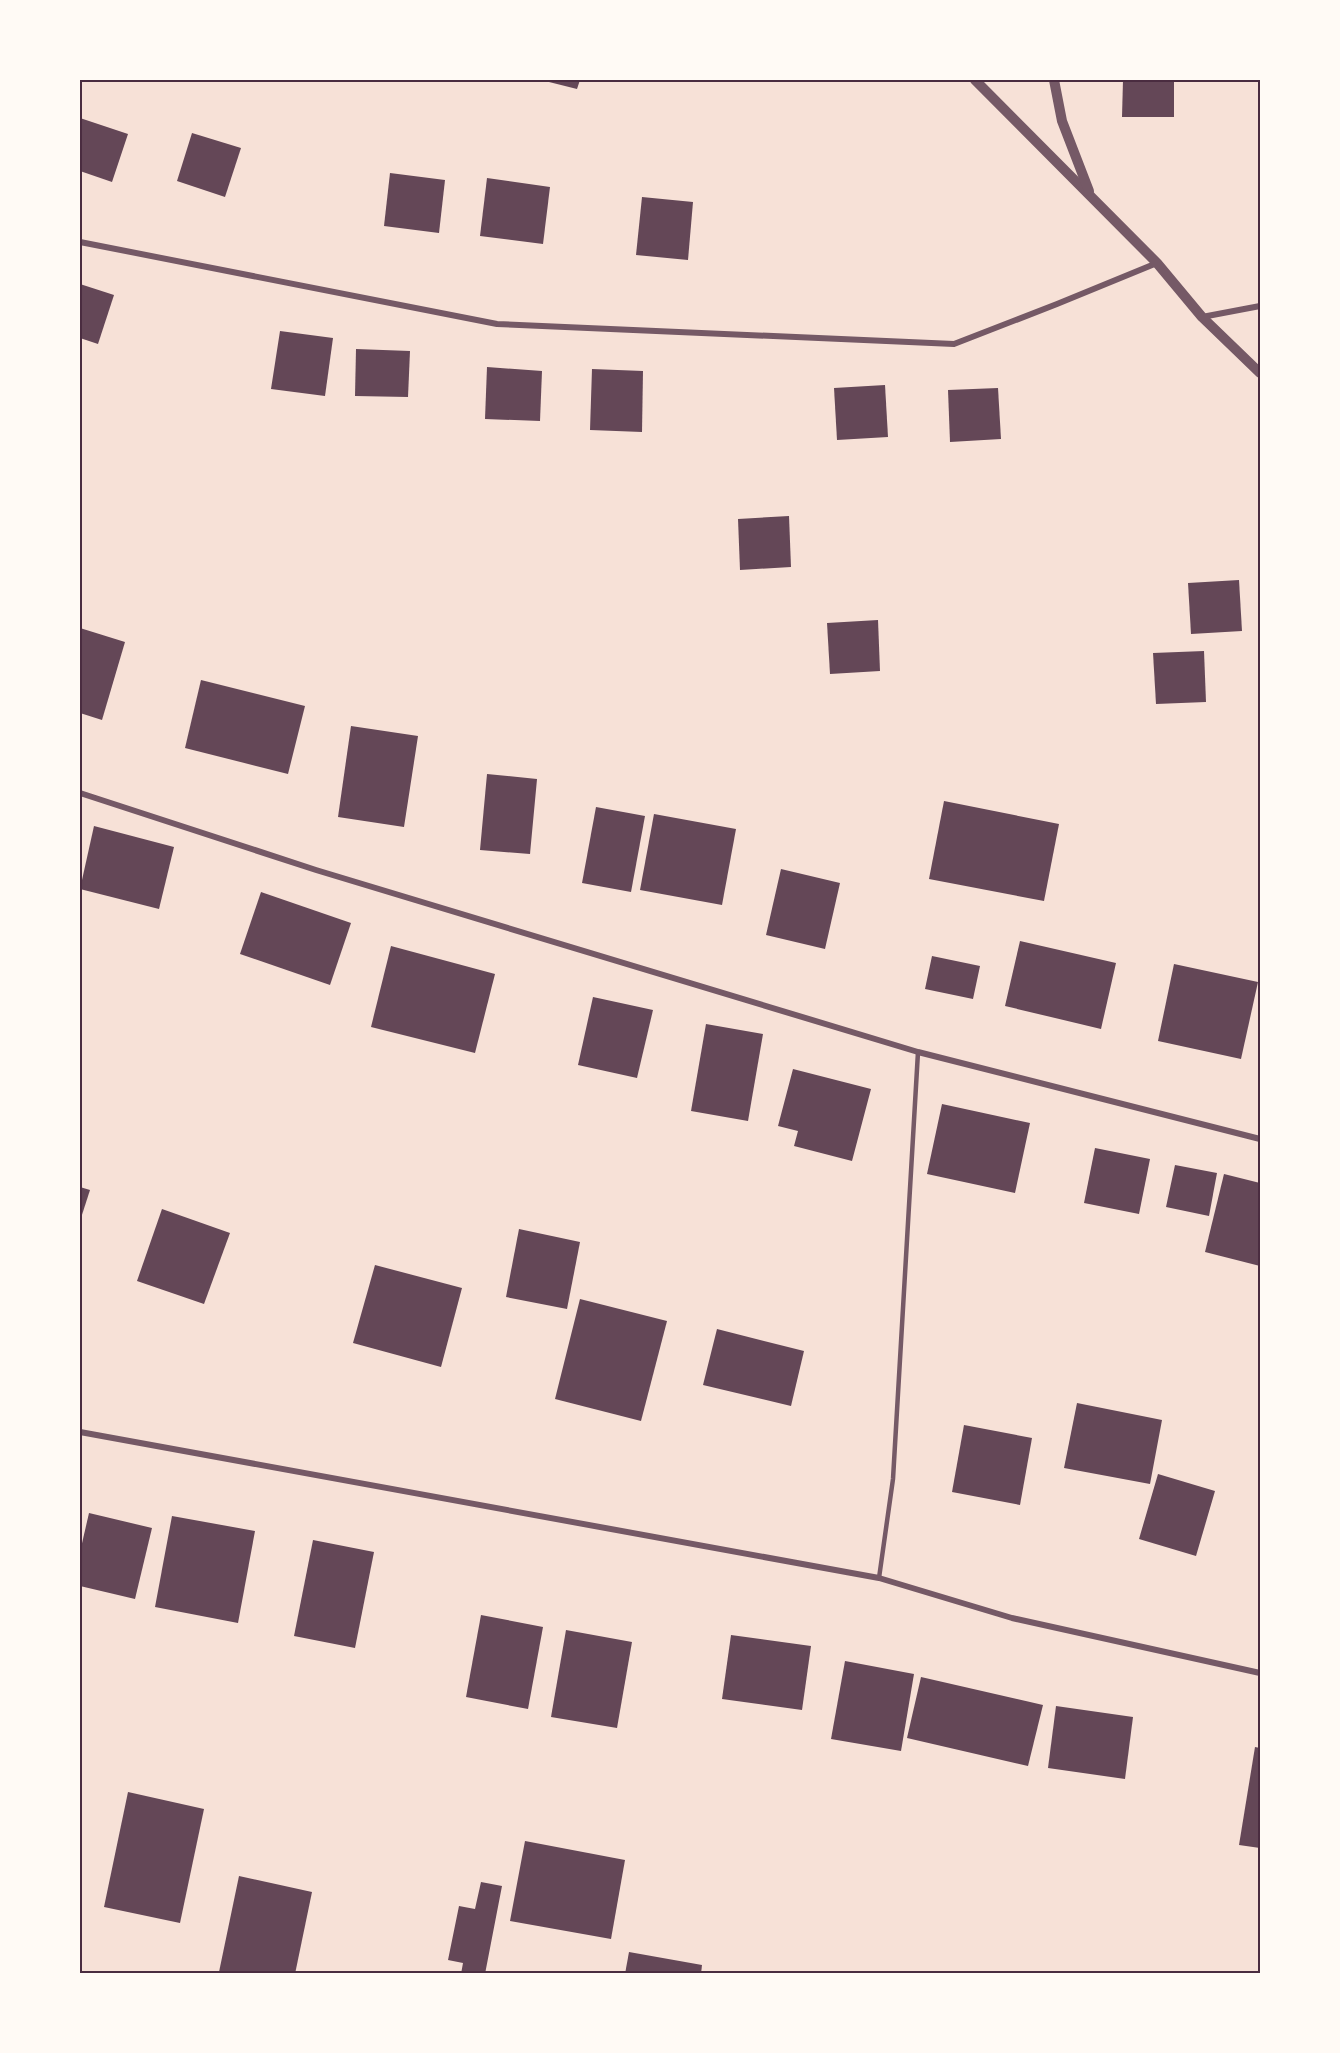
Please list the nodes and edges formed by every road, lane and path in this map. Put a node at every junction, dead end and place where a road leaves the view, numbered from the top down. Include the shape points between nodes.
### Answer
1 (975, 80) edge
2 (1054, 80) edge
3 (1090, 194) junction
4 (80, 242) edge
5 (1157, 263) junction
6 (1260, 306) edge
7 (1202, 316) junction
8 (1260, 373) edge
9 (80, 793) edge
10 (918, 1052) junction
11 (1260, 1139) edge
12 (80, 1432) edge
13 (879, 1578) junction
14 (1260, 1673) edge

1 - 3 street
2 - 3 street via 1062,121
3 - 5 street
4 - 5 street via 497,324 954,344
5 - 7 street
6 - 7 street
7 - 8 street
9 - 10 street via 316,870
10 - 11 street
10 - 13 lane via 893,1479
12 - 13 street
13 - 14 street via 1012,1618

